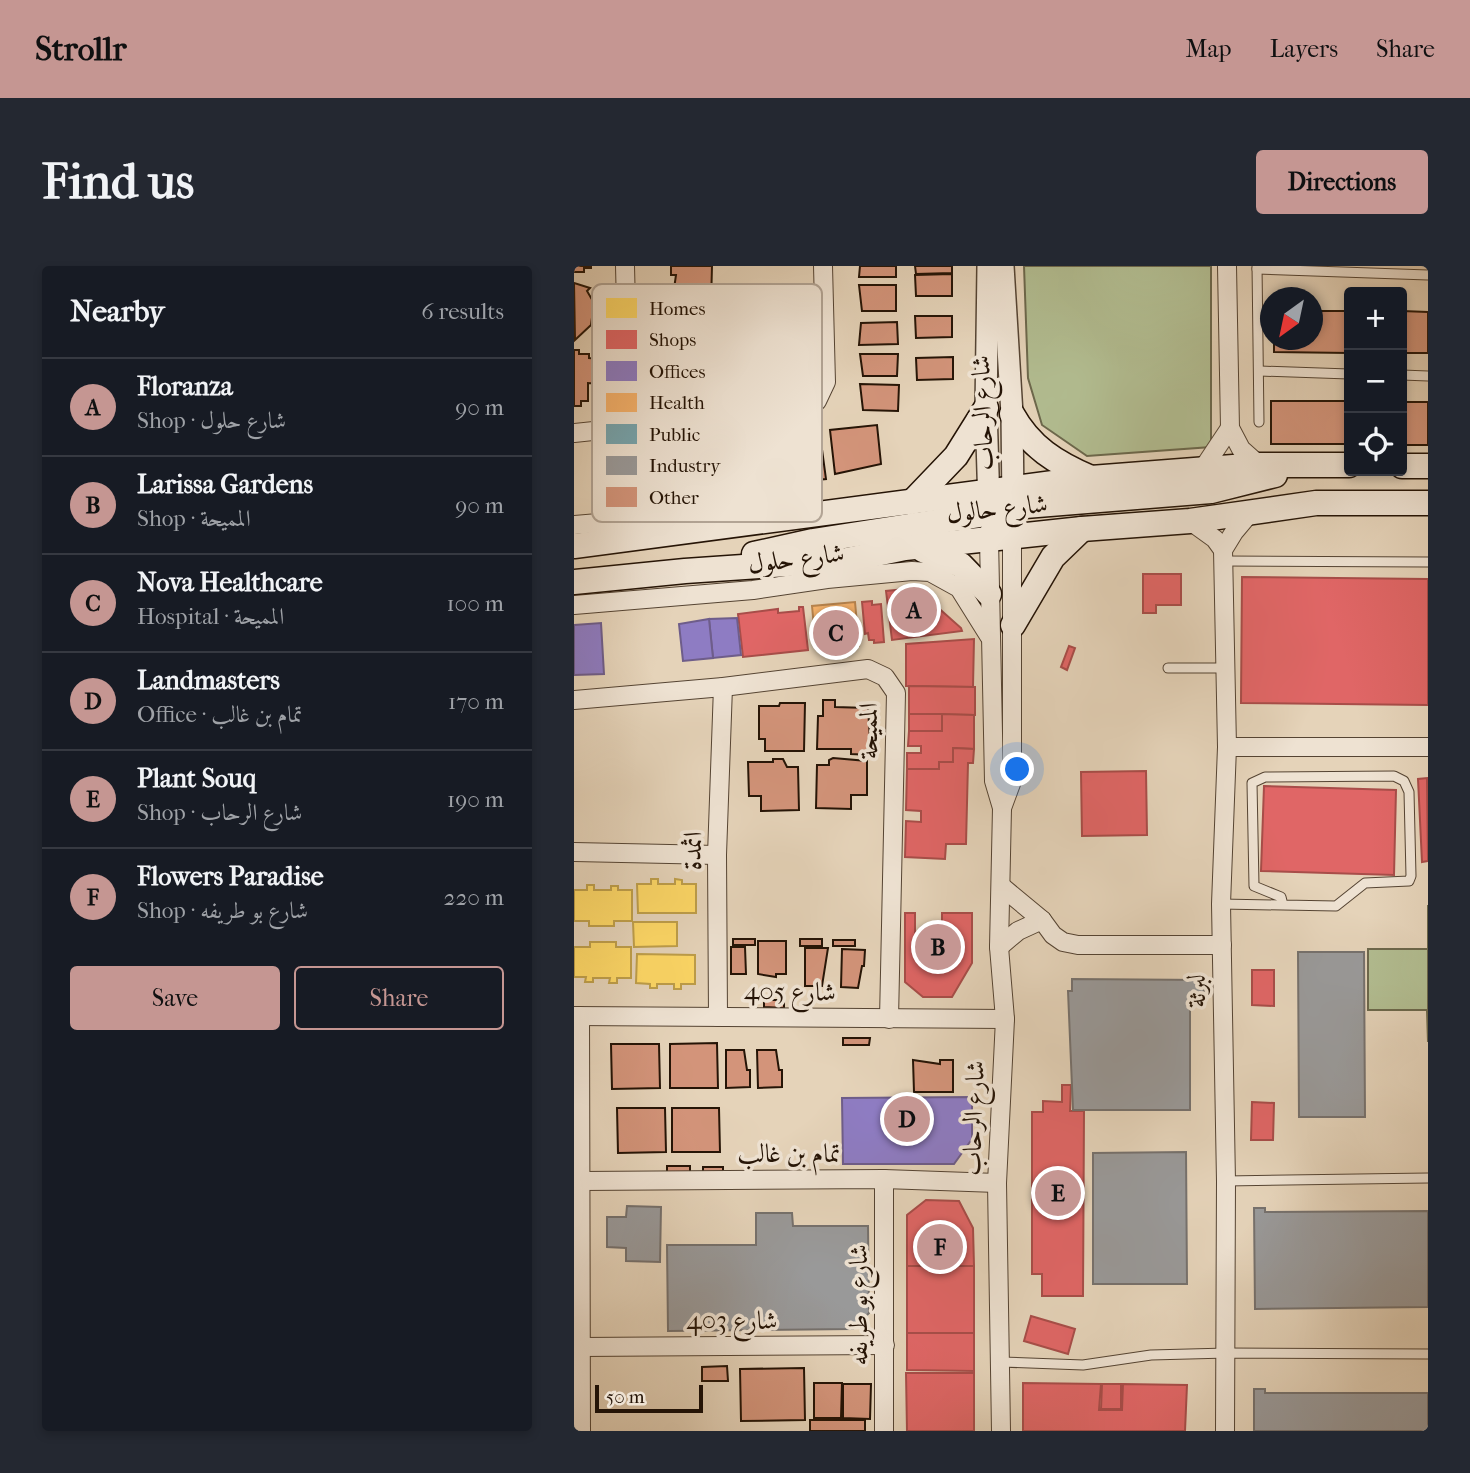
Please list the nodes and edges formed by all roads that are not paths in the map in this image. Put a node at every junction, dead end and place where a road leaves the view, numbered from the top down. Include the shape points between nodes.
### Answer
1 (625, 266) edge
2 (823, 266) edge
3 (988, 266) edge
4 (1003, 266) edge
5 (1227, 266) edge
6 (1257, 267) edge
7 (1428, 275) edge
8 (625, 284) edge
9 (1260, 372) junction
10 (1344, 374) edge
11 (1407, 376) edge
12 (1428, 376) edge
13 (822, 390) edge
14 (986, 408) junction
15 (1012, 414) junction
16 (1259, 422) dead end
17 (1230, 428) junction
18 (592, 431) edge
19 (574, 433) edge
20 (1259, 465) junction
21 (1317, 465) junction
22 (1344, 465) edge
23 (1407, 466) edge
24 (1428, 466) edge
25 (1202, 470) junction
26 (1091, 478) junction
27 (1001, 501) junction
28 (912, 502) junction
29 (1428, 503) edge
30 (822, 513) edge
31 (1250, 513) junction
32 (1190, 521) junction
33 (609, 522) edge
34 (723, 522) edge
35 (754, 522) edge
36 (574, 525) edge
37 (730, 525) junction
38 (1082, 529) junction
39 (1000, 538) junction
40 (574, 546) edge
41 (905, 548) junction
42 (1224, 556) junction
43 (847, 560) junction
44 (1428, 562) edge
45 (685, 570) junction
46 (827, 579) junction
47 (574, 582) edge
48 (989, 594) junction
49 (574, 605) edge
50 (1013, 625) junction
51 (991, 639) junction
52 (1168, 668) dead end
53 (1226, 668) junction
54 (723, 687) junction
55 (574, 700) edge
56 (1227, 747) junction
57 (1428, 747) edge
58 (1002, 808) junction
59 (574, 852) edge
60 (717, 855) junction
61 (1001, 886) junction
62 (1221, 904) junction
63 (1283, 905) junction
64 (1042, 920) junction
65 (1222, 945) junction
66 (999, 947) junction
67 (577, 1016) edge
68 (718, 1017) junction
69 (889, 1018) junction
70 (1005, 1019) junction
71 (1428, 1178) edge
72 (884, 1179) junction
73 (581, 1181) junction
74 (1226, 1181) junction
75 (998, 1182) junction
76 (885, 1346) junction
77 (577, 1347) edge
78 (1227, 1353) junction
79 (1428, 1354) edge
80 (1000, 1362) junction
81 (581, 1431) edge
82 (884, 1431) edge
83 (1000, 1431) edge
84 (1225, 1431) edge

1 - 8 street
2 - 13 street via 826,382
3 - 14 street, شارع الرحاب
4 - 15 street, شارع الرحاب
5 - 17 street
6 - 7 lane
6 - 9 lane
9 - 10 lane
9 - 16 lane
11 - 12 lane
14 - 27 street, شارع الرحاب
14 - 28 main road via 956,456
15 - 26 main road via 1042,452
15 - 27 street, شارع الرحاب
17 - 20 street via 1241,449
17 - 25 street
18 - 19 street
20 - 21 main road, شارع حالول
20 - 25 main road, شارع حالول
21 - 22 main road, شارع حالول
21 - 27 main road via 1211,491 1051,503
23 - 24 main road
25 - 26 main road, شارع حالول
26 - 27 main road, شارع حالول
27 - 28 main road, شارع حالول
27 - 39 main road
27 - 45 main road via 946,522 813,541
28 - 30 main road, شارع حالول
29 - 31 main road, شارع حالول via 1316,503
31 - 32 main road, شارع حالول
31 - 42 street via 1239,524
32 - 38 main road, شارع حالول
32 - 42 street via 1216,539
33 - 36 street, شارع حلول
34 - 37 street, شارع حلول
35 - 37 main road, شارع حالول
37 - 40 main road, شارع حالول
38 - 39 main road, شارع حالول
38 - 50 main road via 1053,557
39 - 41 main road, شارع حالول
39 - 48 street, شارع الرحاب
39 - 50 street, شارع الرحاب
41 - 43 main road, شارع حالول
41 - 48 main road via 949,558
42 - 44 lane
42 - 53 street, لبرثة
43 - 45 main road, شارع حالول
43 - 46 main road
45 - 47 main road, شارع حالول
46 - 49 street, شارع حلول
46 - 51 street, شارع حلول via 890,571 930,572 959,588
48 - 51 street, شارع الرحاب
50 - 58 street, شارع الرحاب via 1012,781
51 - 58 street, شارع الرحاب via 995,781
52 - 53 lane
53 - 56 street, لبرثة
54 - 55 street, المميحة
54 - 60 street, اثمدة
54 - 69 street, المميحة via 868,669 886,677 893,687
56 - 57 street
56 - 62 street, لبرثة
58 - 61 street, شارع الرحاب
59 - 60 street
60 - 68 street, اثمدة
61 - 64 street
61 - 66 street, شارع الرحاب
62 - 63 lane
62 - 65 street, لبرثة
63 - 63 lane via 1340,906 1365,883 1409,881 1409,792 1404,781 1394,776 1265,777 1252,783 1254,886 1281,897
64 - 65 street via 1063,942 1078,945
64 - 66 street
65 - 74 street, لبرثة
66 - 70 street, شارع الرحاب
67 - 68 street, شارع 405
67 - 73 street
68 - 69 street, شارع 405
69 - 70 street, شارع 405
70 - 75 street, شارع الرحاب
71 - 74 lane
72 - 73 street, تمام بن غالب
72 - 75 street, تمام بن غالب
72 - 76 street, شارع بو طريفه
73 - 77 street
74 - 78 street, لبرثة
75 - 80 street, شارع الرحاب
76 - 77 street, شارع 403
76 - 82 street, شارع بو طريفه
77 - 81 street
78 - 79 lane
78 - 80 lane via 1151,1355 1083,1365
78 - 84 street, لبرثة
80 - 83 street, شارع الرحاب

